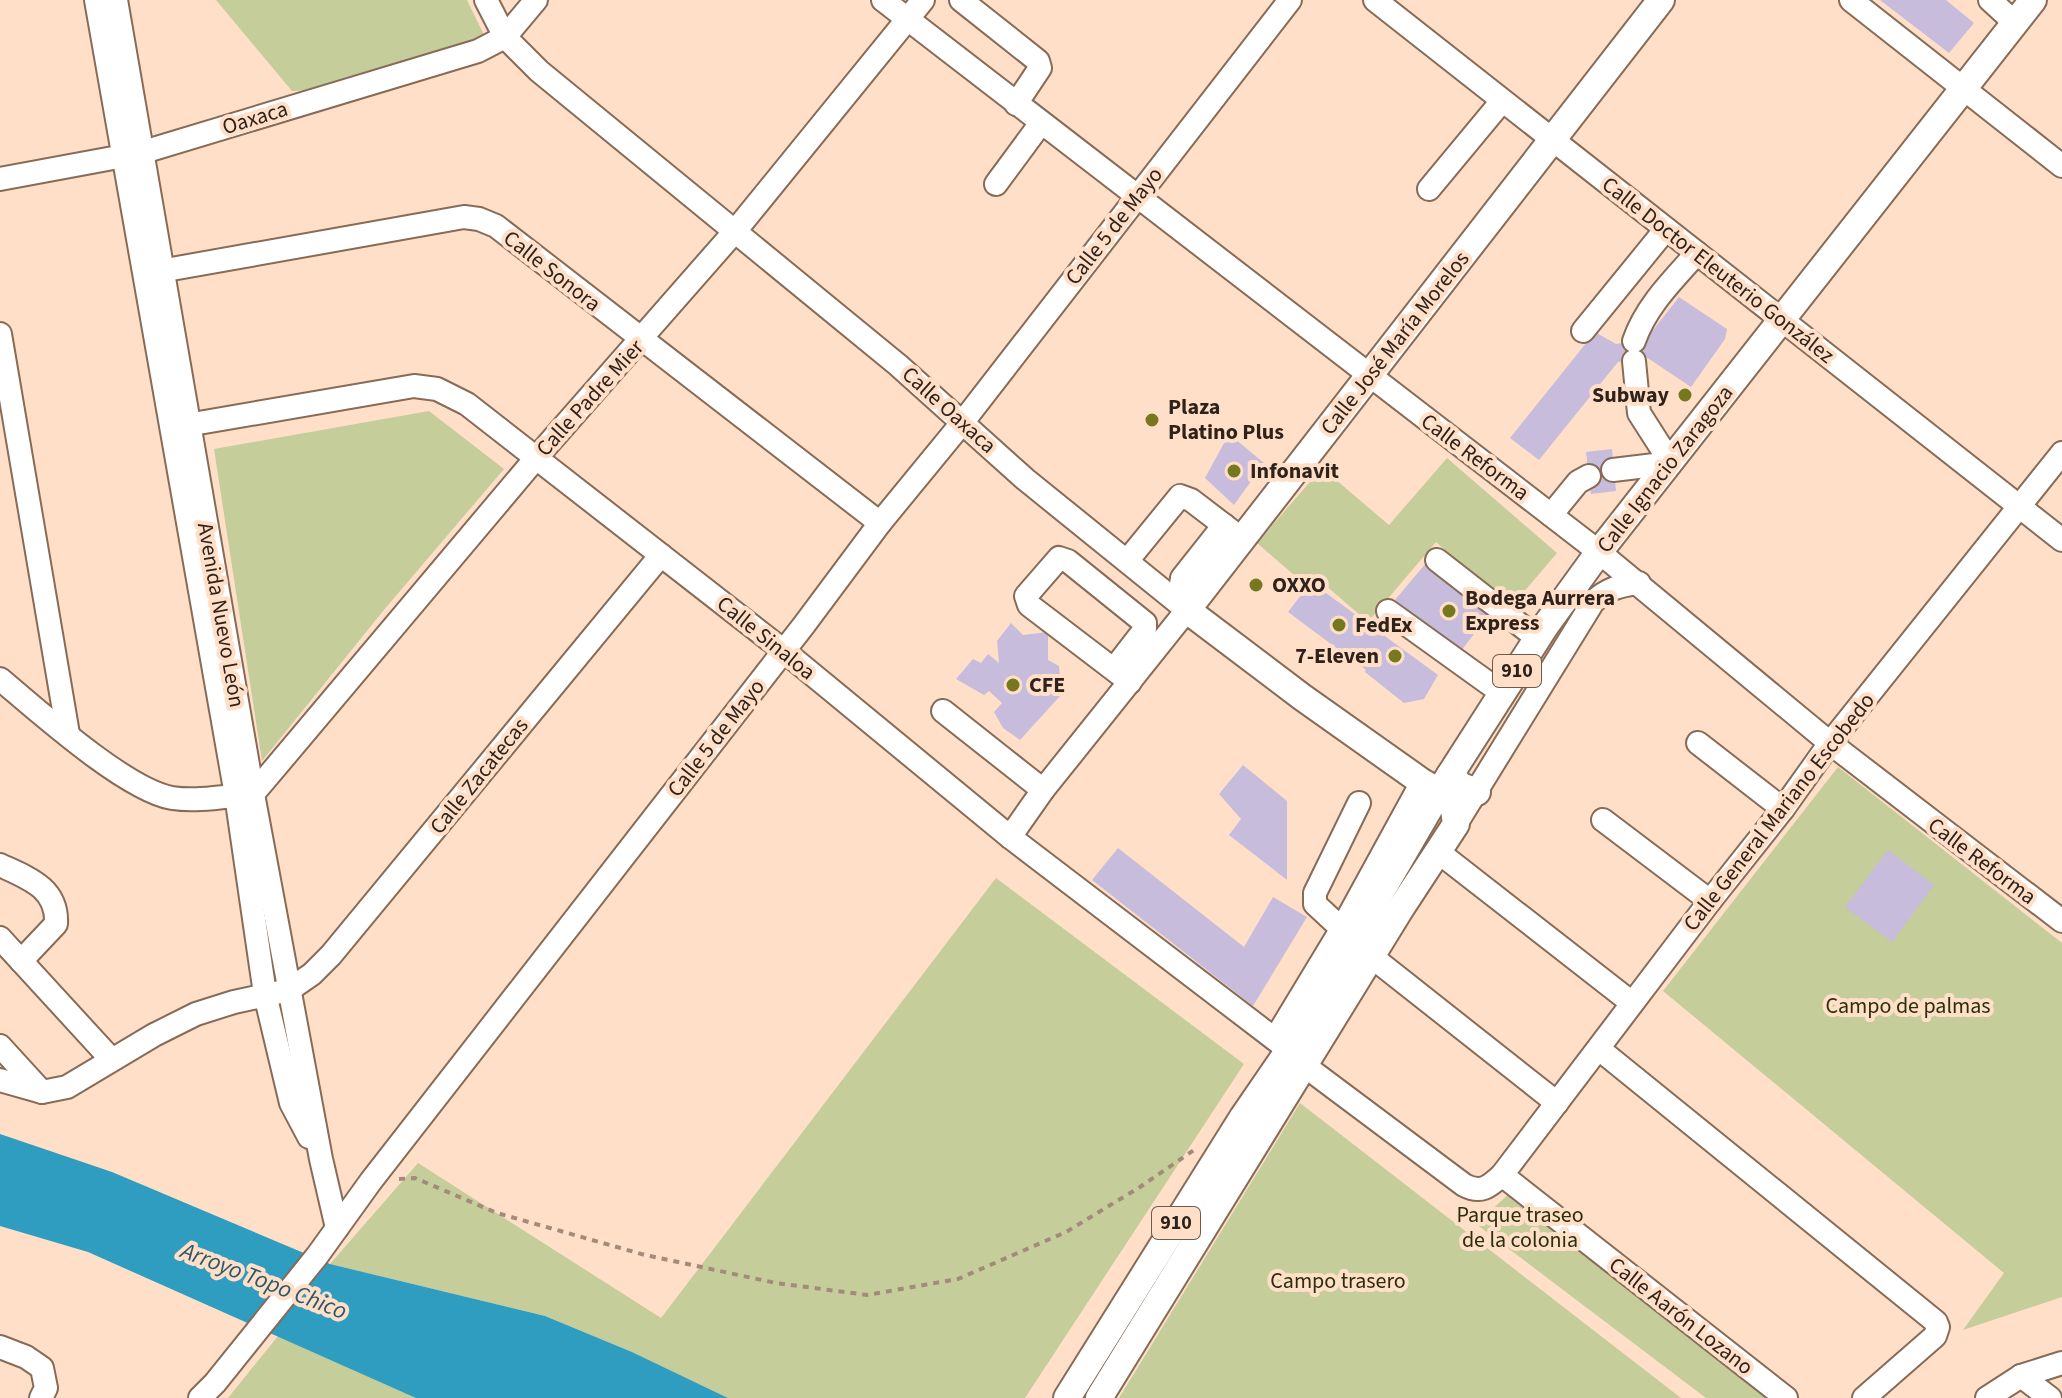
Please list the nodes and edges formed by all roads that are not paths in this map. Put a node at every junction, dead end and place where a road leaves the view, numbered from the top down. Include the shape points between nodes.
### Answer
1 (96, 0) edge
2 (116, 0) edge
3 (486, 0) edge
4 (536, 0) edge
5 (883, 0) edge
6 (923, 0) edge
7 (961, 0) edge
8 (1290, 0) edge
9 (1375, 0) edge
10 (1661, 0) edge
11 (1851, 0) edge
12 (1990, 0) edge
13 (2033, 0) edge
14 (908, 19) junction
15 (2015, 23) junction
16 (111, 32) junction
17 (505, 37) junction
18 (1965, 89) junction
19 (1502, 101) junction
20 (1016, 104) junction
21 (1041, 123) junction
22 (1552, 140) junction
23 (132, 154) junction
24 (2062, 166) edge
25 (0, 179) edge
26 (996, 184) dead end
27 (1429, 189) dead end
28 (1137, 197) junction
29 (1666, 229) junction
30 (736, 230) junction
31 (1697, 253) junction
32 (153, 272) junction
33 (1782, 319) junction
34 (1583, 331) dead end
35 (0, 336) edge
36 (641, 341) junction
37 (1370, 377) junction
38 (962, 423) junction
39 (182, 429) junction
40 (2062, 453) edge
41 (536, 458) junction
42 (1671, 463) junction
43 (1613, 470) dead end
44 (1589, 476) dead end
45 (2020, 507) junction
46 (1551, 515) junction
47 (880, 523) junction
48 (1233, 532) junction
49 (1092, 533) junction
50 (2062, 540) edge
51 (1599, 552) junction
52 (661, 555) junction
53 (1437, 560) dead end
54 (1068, 561) junction
55 (1136, 567) junction
56 (1639, 583) junction
57 (1119, 601) junction
58 (1187, 610) junction
59 (1388, 611) dead end
60 (804, 625) junction
61 (1537, 638) junction
62 (784, 651) junction
63 (1122, 675) junction
64 (814, 676) junction
65 (0, 679) edge
66 (1502, 693) junction
67 (943, 711) dead end
68 (68, 734) junction
69 (1698, 743) dead end
70 (1830, 743) junction
71 (1437, 783) junction
72 (1043, 790) junction
73 (1477, 792) junction
74 (244, 794) junction
75 (1359, 803) dead end
76 (1783, 809) junction
77 (1603, 820) dead end
78 (1456, 824) junction
79 (1010, 837) junction
80 (1437, 851) junction
81 (0, 865) edge
82 (1710, 901) junction
83 (2062, 921) edge
84 (1346, 935) junction
85 (0, 938) edge
86 (1372, 957) junction
87 (21, 961) junction
88 (289, 990) junction
89 (265, 994) junction
90 (1632, 1003) junction
91 (0, 1046) edge
92 (1599, 1049) junction
93 (1290, 1052) junction
94 (111, 1059) junction
95 (0, 1080) edge
96 (42, 1092) junction
97 (1557, 1103) junction
98 (321, 1159) junction
99 (1502, 1175) junction
100 (337, 1228) junction
101 (0, 1347) edge
102 (2062, 1363) edge
103 (2021, 1376) junction
104 (41, 1398) edge
105 (200, 1398) edge
106 (1067, 1398) edge
107 (1099, 1398) edge
108 (1786, 1398) edge
109 (1864, 1398) edge
110 (1987, 1398) edge
111 (2050, 1398) edge

1 - 16 street
2 - 16 street, Avenida Nuevo León
3 - 17 street, Calle Oaxaca
4 - 17 street
5 - 14 street, Calle Reforma
6 - 14 street, Calle Padre Mier
7 - 20 street via 1038,61 1040,68
8 - 28 street, Calle 5 de Mayo
9 - 19 street, Calle Doctor Eleuterio González
10 - 22 main road, Calle José María Morelos
11 - 18 street
12 - 15 street
13 - 15 main road, Calle Ignacio Zaragoza
14 - 20 street, Calle Reforma
14 - 30 street, Calle Padre Mier
15 - 18 main road, Calle Ignacio Zaragoza
16 - 23 street, Avenida Nuevo León
17 - 23 street, Oaxaca via 478,51
17 - 30 street, Calle Oaxaca via 539,71
18 - 24 street
18 - 33 main road, Calle Ignacio Zaragoza
19 - 22 street, Calle Doctor Eleuterio González
19 - 27 street
20 - 21 street, Calle Reforma
21 - 26 street
21 - 28 street, Calle Reforma
22 - 29 street, Calle Doctor Eleuterio González
22 - 37 main road, Calle José María Morelos
23 - 25 street, Oaxaca
23 - 32 street, Avenida Nuevo León
28 - 37 street, Calle Reforma
28 - 38 street, Calle 5 de Mayo
29 - 31 street, Calle Doctor Eleuterio González
29 - 34 street
30 - 36 street, Calle Padre Mier
30 - 38 street, Calle Oaxaca
31 - 33 street, Calle Doctor Eleuterio González
31 - 42 street via 1640,322 1634,351 1639,413
32 - 36 street, Calle Sonora via 464,217 479,219 496,226
32 - 39 street, Avenida Nuevo León
33 - 42 main road, Calle Ignacio Zaragoza
33 - 45 street, Calle Doctor Eleuterio González
35 - 68 street
36 - 41 street, Calle Padre Mier
36 - 47 street, Calle Sonora
37 - 46 street, Calle Reforma
37 - 48 main road, Calle José María Morelos
38 - 47 street, Calle 5 de Mayo
38 - 49 street, Calle Oaxaca
39 - 41 street, Calle Sinaloa via 423,386 467,404
39 - 74 street, Avenida Nuevo León
40 - 45 street, Calle General Mariano Escobedo
41 - 52 street, Calle Sinaloa
41 - 74 street, Calle Padre Mier
42 - 43 street
42 - 51 main road, Calle Ignacio Zaragoza
44 - 46 street
45 - 50 street, Calle Doctor Eleuterio González
45 - 70 street, Calle General Mariano Escobedo
46 - 51 street, Calle Reforma
47 - 60 street, Calle 5 de Mayo
48 - 55 street via 1180,496
48 - 58 main road, Calle José María Morelos
49 - 54 street
49 - 55 street, Calle Oaxaca
51 - 56 street, Calle Reforma
51 - 61 main road, Calle Ignacio Zaragoza / 910
52 - 62 street, Calle Sinaloa
52 - 88 street, Calle Zacatecas via 331,955
53 - 61 street
54 - 57 street
54 - 63 street via 1054,561 1026,601
55 - 57 street
55 - 58 street, Calle Oaxaca
56 - 70 street, Calle Reforma
56 - 73 street, Calle Ignacio Zaragoza / 910 via 1615,587 1593,602
57 - 63 street via 1142,619 1145,629
58 - 63 street, Calle José María Morelos
58 - 71 main road, Calle Oaxaca
59 - 66 street
60 - 62 street, Calle 5 de Mayo
60 - 64 street via 801,650
61 - 66 main road, Calle Ignacio Zaragoza / 910
62 - 64 street, Calle Sinaloa
62 - 100 street, Calle 5 de Mayo
63 - 72 street, Calle José María Morelos
64 - 79 street, Calle Sinaloa
65 - 68 street
66 - 71 main road, Calle Ignacio Zaragoza / 910
67 - 72 street
68 - 74 street via 145,790 173,798
69 - 76 street
70 - 76 street, Calle General Mariano Escobedo
70 - 83 street, Calle Reforma
71 - 73 main road, Calle Oaxaca
71 - 78 main road via 1453,803
71 - 84 main road, Calle Ignacio Zaragoza / 910
72 - 79 street, Calle José María Morelos
73 - 78 street, Calle Ignacio Zaragoza / 910
74 - 88 street, Avenida Nuevo León
74 - 89 street
75 - 84 street via 1313,899
76 - 82 street, Calle General Mariano Escobedo
77 - 82 street
78 - 80 main road, Calle Ignacio Zaragoza / 910
79 - 93 street, Calle Sinaloa
80 - 86 main road, Calle Ignacio Zaragoza / 910
80 - 90 street
81 - 87 street via 39,884 57,913 56,924
82 - 90 street, Calle General Mariano Escobedo
84 - 86 street
84 - 93 main road, Calle Ignacio Zaragoza / 910
85 - 87 street
86 - 93 main road, 910
86 - 97 street
87 - 94 street
88 - 89 street
88 - 98 street, Avenida Nuevo León
89 - 94 street via 196,1014
89 - 98 street via 291,1103
90 - 92 street, Calle General Mariano Escobedo
91 - 96 street
92 - 97 street, Calle General Mariano Escobedo
92 - 109 street via 1932,1318 1938,1327 1935,1336
93 - 99 street via 1464,1185 1482,1190
93 - 106 main road, 910 via 1243,1117
93 - 107 main road, 910
94 - 96 street via 67,1087
95 - 96 street
97 - 99 street, Calle General Mariano Escobedo
98 - 100 street, Avenida Nuevo León
99 - 108 street, Calle Aarón Lozano
100 - 105 street, Calle 5 de Mayo
101 - 104 street via 42,1368 46,1388
102 - 103 street
103 - 110 street
103 - 111 street

